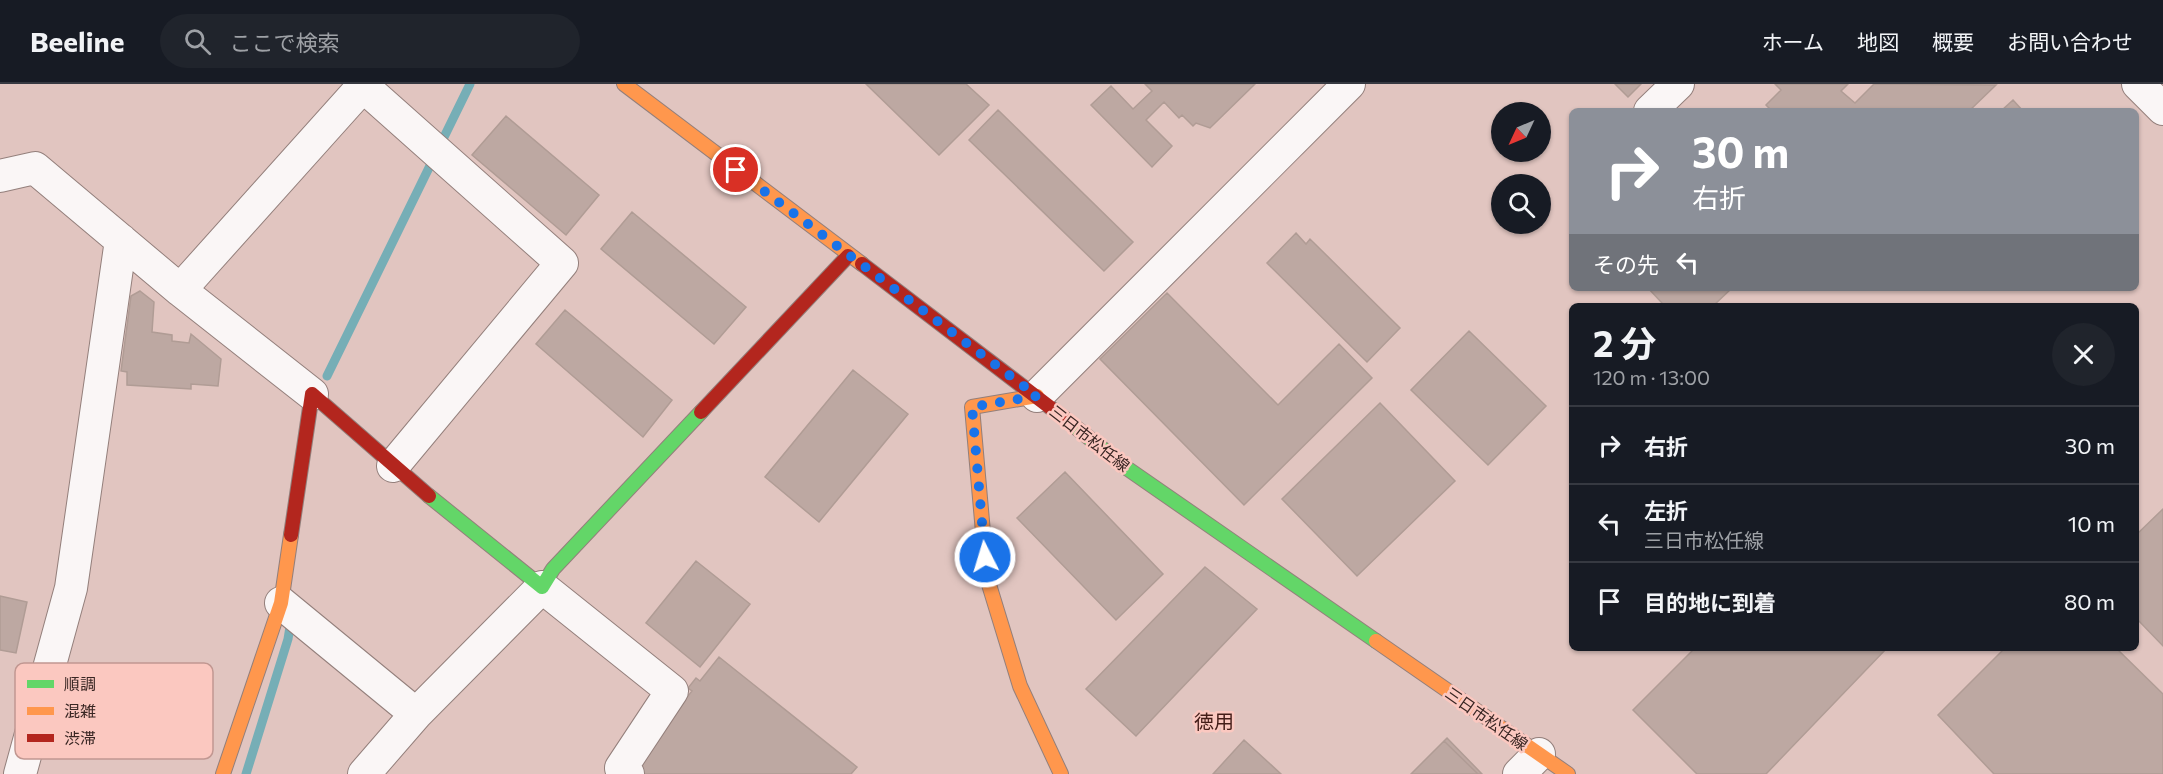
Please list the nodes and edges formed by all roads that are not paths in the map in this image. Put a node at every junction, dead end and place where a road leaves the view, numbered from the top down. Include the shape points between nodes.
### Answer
1 (624, 84) edge
2 (1678, 84) edge
3 (2138, 84) edge
4 (1335, 88) edge
5 (1653, 108) edge
6 (2163, 109) edge
7 (0, 176) edge
8 (121, 240) junction
9 (848, 256) junction
10 (180, 290) junction
11 (312, 394) junction
12 (1037, 396) junction
13 (393, 466) junction
14 (542, 587) junction
15 (292, 612) junction
16 (50, 663) edge
17 (416, 714) junction
18 (24, 759) edge
19 (1529, 764) edge
20 (20, 774) edge
21 (223, 774) edge
22 (364, 774) edge
23 (628, 774) edge
24 (1061, 774) edge
25 (1568, 774) edge

1 - 9 street, 三日市松任線
2 - 5 street
3 - 6 street
4 - 12 street
7 - 8 street via 35,168
8 - 10 street
8 - 16 street via 71,588
9 - 12 street, 三日市松任線
9 - 14 street via 553,568
10 - 11 street
10 - 13 street via 363,86 562,263
11 - 13 street
11 - 15 street
12 - 19 street, 三日市松任線 via 1128,469
12 - 24 street via 972,407 987,578 1020,686
13 - 14 street
14 - 17 street
14 - 23 street via 672,692 621,768
15 - 17 street
15 - 21 street
17 - 22 street
18 - 20 street
19 - 25 street, 三日市松任線

